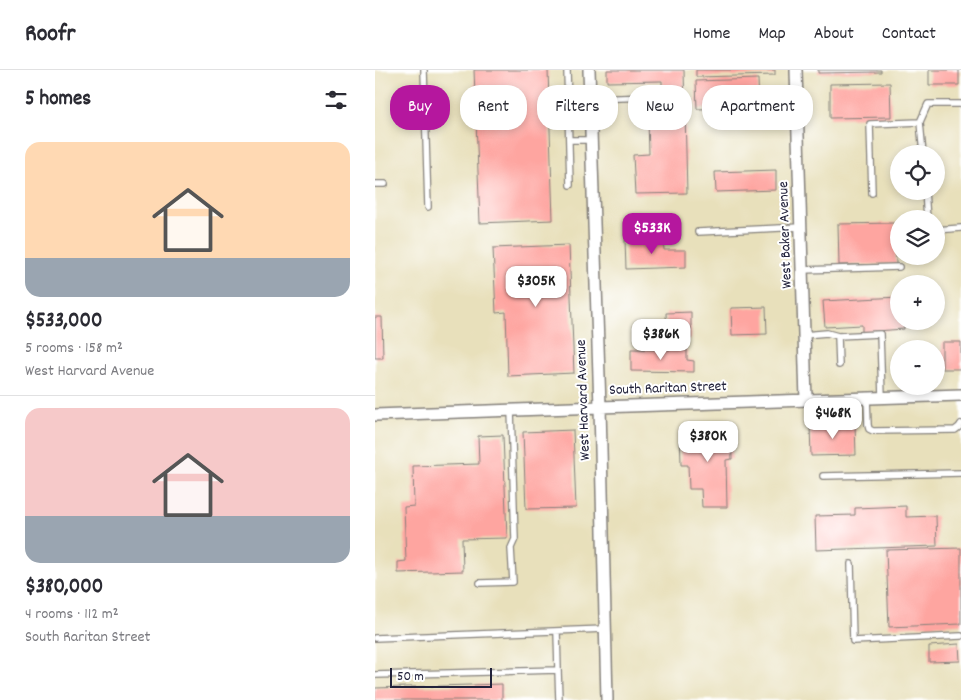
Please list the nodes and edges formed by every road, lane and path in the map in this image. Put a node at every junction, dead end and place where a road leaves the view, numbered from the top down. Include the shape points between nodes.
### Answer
1 (423, 70) edge
2 (567, 70) edge
3 (589, 70) edge
4 (796, 70) edge
5 (589, 85) edge
6 (961, 104) edge
7 (920, 122) junction
8 (591, 130) edge
9 (569, 140) junction
10 (591, 140) junction
11 (922, 145) edge
12 (375, 184) edge
13 (385, 184) dead end
14 (570, 185) dead end
15 (872, 194) dead end
16 (428, 207) dead end
17 (801, 227) junction
18 (961, 228) edge
19 (945, 229) edge
20 (698, 232) dead end
21 (899, 267) dead end
22 (802, 270) junction
23 (804, 335) junction
24 (838, 336) junction
25 (839, 365) dead end
26 (961, 395) edge
27 (882, 397) junction
28 (867, 398) junction
29 (807, 400) junction
30 (600, 406) junction
31 (511, 410) junction
32 (375, 415) edge
33 (961, 424) edge
34 (961, 473) edge
35 (823, 476) dead end
36 (851, 564) dead end
37 (480, 583) dead end
38 (605, 629) junction
39 (557, 631) junction
40 (961, 636) edge
41 (375, 638) edge
42 (558, 670) junction
43 (375, 675) edge
44 (559, 700) edge
45 (607, 700) edge

1 - 16 lane
2 - 9 lane
3 - 5 street, West Harvard Avenue
4 - 17 street, West Baker Avenue
6 - 7 lane via 928,104
7 - 11 lane
7 - 15 lane via 870,124
8 - 10 street, West Harvard Avenue
9 - 10 lane
9 - 14 lane
10 - 30 street, West Harvard Avenue
12 - 13 lane
17 - 20 lane
17 - 22 street, West Baker Avenue
18 - 19 lane
21 - 22 lane
22 - 23 street, West Baker Avenue
23 - 24 lane
23 - 29 street, West Baker Avenue
24 - 25 lane
24 - 27 lane via 880,334
26 - 27 street, South Raritan Street
27 - 28 street, South Raritan Street
28 - 29 street, South Raritan Street
28 - 33 lane via 867,425 873,431 955,430
29 - 30 street, South Raritan Street
30 - 31 street, South Raritan Street
30 - 38 street, West Harvard Avenue
31 - 32 street, South Raritan Street
31 - 37 lane via 513,582
34 - 35 lane
36 - 40 lane via 853,641
38 - 39 lane
38 - 45 street, West Harvard Avenue
39 - 41 lane
39 - 42 lane
42 - 43 lane
42 - 44 lane

